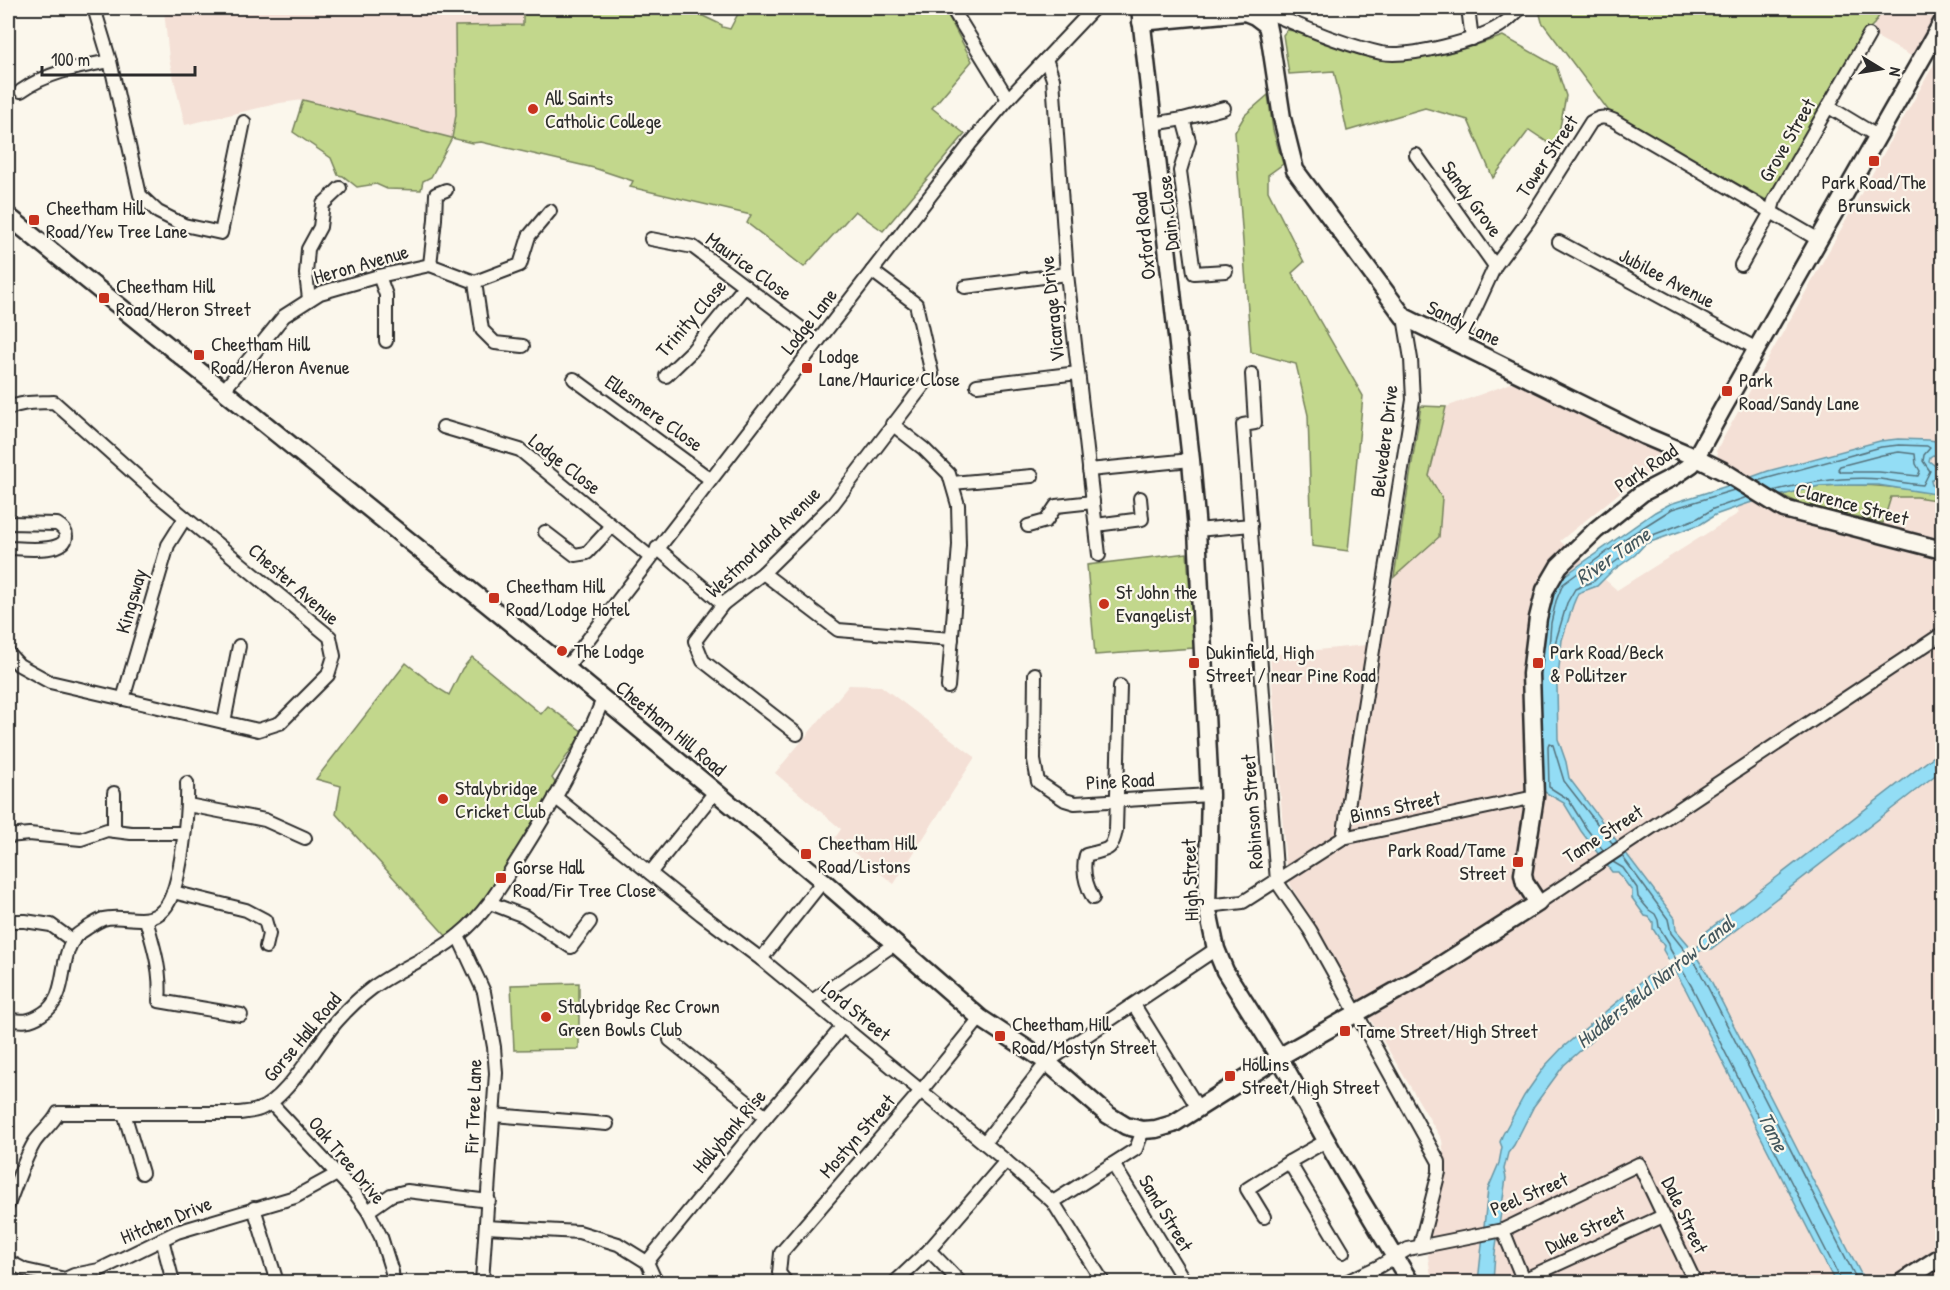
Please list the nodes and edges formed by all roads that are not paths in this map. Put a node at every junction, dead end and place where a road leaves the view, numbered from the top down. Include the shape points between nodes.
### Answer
1 (94, 8) edge
2 (955, 8) edge
3 (1094, 8) edge
4 (1468, 8) edge
5 (1521, 8) edge
6 (1228, 10) edge
7 (1264, 14) edge
8 (1141, 15) edge
9 (1942, 23) edge
10 (1869, 35) dead end
11 (1472, 39) junction
12 (1046, 59) junction
13 (110, 61) junction
14 (21, 91) dead end
15 (1008, 99) junction
16 (1829, 107) junction
17 (1224, 108) dead end
18 (1183, 119) junction
19 (244, 122) dead end
20 (1153, 124) junction
21 (1877, 136) junction
22 (1416, 155) dead end
23 (340, 188) dead end
24 (446, 190) dead end
25 (550, 211) dead end
26 (1770, 212) junction
27 (8, 216) edge
28 (651, 239) dead end
29 (1819, 240) junction
30 (1559, 242) dead end
31 (430, 265) junction
32 (1741, 265) dead end
33 (1496, 266) junction
34 (872, 271) junction
35 (1226, 271) dead end
36 (1067, 274) junction
37 (379, 276) junction
38 (475, 282) junction
39 (745, 286) junction
40 (965, 287) dead end
41 (309, 299) junction
42 (1404, 317) junction
43 (386, 341) dead end
44 (818, 341) junction
45 (1459, 344) junction
46 (523, 346) dead end
47 (1757, 349) junction
48 (1078, 373) junction
49 (1252, 374) dead end
50 (666, 376) dead end
51 (574, 379) dead end
52 (977, 385) dead end
53 (224, 390) junction
54 (8, 409) edge
55 (892, 424) junction
56 (443, 427) dead end
57 (1696, 458) junction
58 (1191, 460) junction
59 (1089, 470) junction
60 (1723, 471) joint
61 (1032, 476) dead end
62 (710, 479) junction
63 (952, 483) junction
64 (1140, 498) dead end
65 (1093, 501) junction
66 (185, 518) junction
67 (8, 523) edge
68 (1096, 525) junction
69 (1251, 525) junction
70 (612, 526) junction
71 (1028, 526) dead end
72 (1197, 530) junction
73 (544, 532) dead end
74 (8, 548) edge
75 (1942, 550) edge
76 (653, 553) junction
77 (1099, 555) dead end
78 (763, 573) junction
79 (723, 604) junction
80 (1942, 634) edge
81 (952, 639) junction
82 (239, 646) dead end
83 (8, 653) edge
84 (566, 668) junction
85 (1035, 674) dead end
86 (1120, 686) dead end
87 (948, 687) dead end
88 (123, 699) junction
89 (603, 699) junction
90 (224, 722) junction
91 (796, 734) dead end
92 (187, 783) dead end
93 (715, 792) junction
94 (114, 793) dead end
95 (1210, 795) junction
96 (555, 797) junction
97 (1535, 797) junction
98 (1117, 802) junction
99 (188, 805) junction
100 (114, 831) junction
101 (184, 833) junction
102 (8, 836) edge
103 (304, 838) dead end
104 (1343, 838) junction
105 (650, 873) junction
106 (823, 881) junction
107 (1277, 882) junction
108 (173, 892) junction
109 (1093, 898) dead end
110 (490, 903) junction
111 (1538, 903) junction
112 (1207, 906) junction
113 (146, 920) junction
114 (8, 921) edge
115 (590, 922) dead end
116 (458, 936) junction
117 (73, 941) junction
118 (896, 943) junction
119 (266, 947) dead end
120 (1216, 949) junction
121 (761, 959) junction
122 (812, 1001) junction
123 (1134, 1005) junction
124 (241, 1015) dead end
125 (1357, 1015) junction
126 (981, 1018) junction
127 (8, 1019) edge
128 (843, 1026) junction
129 (670, 1040) dead end
130 (1279, 1057) junction
131 (1047, 1062) junction
132 (921, 1091) junction
133 (271, 1103) junction
134 (1198, 1108) junction
135 (124, 1113) junction
136 (493, 1115) junction
137 (765, 1117) junction
138 (607, 1124) dead end
139 (1143, 1130) junction
140 (1326, 1141) junction
141 (984, 1143) junction
142 (1006, 1161) junction
143 (1289, 1162) junction
144 (1113, 1164) junction
145 (1639, 1164) joint
146 (142, 1173) dead end
147 (337, 1174) junction
148 (489, 1202) junction
149 (1053, 1202) junction
150 (8, 1205) edge
151 (254, 1208) junction
152 (368, 1211) junction
153 (1663, 1216) junction
154 (1264, 1217) dead end
155 (486, 1227) junction
156 (1503, 1230) junction
157 (162, 1239) junction
158 (1420, 1246) junction
159 (929, 1250) junction
160 (1343, 1252) dead end
161 (1396, 1256) junction
162 (1942, 1256) edge
163 (8, 1261) edge
164 (647, 1262) junction
165 (65, 1281) edge
166 (1524, 1281) edge
167 (173, 1282) edge
168 (277, 1282) edge
169 (393, 1282) edge
170 (482, 1282) edge
171 (656, 1282) edge
172 (786, 1282) edge
173 (895, 1282) edge
174 (960, 1282) edge
175 (1103, 1282) edge
176 (1185, 1282) edge
177 (1346, 1282) edge
178 (1410, 1282) edge
179 (1695, 1282) edge
180 (1902, 1282) edge

1 - 13 street
2 - 15 street
3 - 12 street, Lodge Lane
4 - 11 street
5 - 11 street via 1503,24
6 - 7 main road
6 - 8 main road
7 - 11 street via 1383,53 1427,51
7 - 42 main road, Sandy Lane via 1295,170
8 - 20 main road, Oxford Road
9 - 21 main road, Park Road
10 - 16 street, Grove Street
12 - 15 street, Lodge Lane
12 - 36 street, Vicarage Drive via 1053,79
13 - 14 street via 53,74
13 - 19 street via 140,195 158,212 184,225 221,232
15 - 34 street, Lodge Lane
16 - 21 street
16 - 26 street, Grove Street
17 - 18 street
18 - 20 street
18 - 35 street, Dain Close via 1189,141 1180,171 1194,273
20 - 58 main road, Oxford Road
21 - 29 main road, Park Road
22 - 33 street, Sandy Grove
23 - 41 street via 323,204 320,227 308,249
24 - 31 street via 436,194
25 - 38 street via 529,236 520,265
26 - 29 street, Tower Street
26 - 32 street, Grove Street
26 - 33 street, Tower Street via 1604,117 1591,122
27 - 53 main road, Cheetham Hill Road
28 - 39 street, Maurice Close via 693,247
29 - 47 main road, Park Road
30 - 47 street, Jubilee Avenue
31 - 37 street, Heron Avenue
31 - 38 street, Heron Avenue
33 - 45 street, Tower Street
34 - 44 street, Lodge Lane
34 - 55 street, Westmorland Avenue via 916,304 932,374
36 - 40 street
36 - 48 street, Vicarage Drive
37 - 41 street, Heron Avenue
37 - 43 street via 386,295
38 - 46 street via 482,330 495,343
39 - 44 street, Maurice Close
39 - 50 street, Trinity Close via 692,351
41 - 53 street, Heron Avenue via 284,316
42 - 45 main road, Sandy Lane
42 - 104 street, Belvedere Drive via 1413,400
44 - 62 street, Lodge Lane
45 - 57 main road, Sandy Lane
47 - 57 main road, Park Road
48 - 52 street
48 - 59 street, Vicarage Drive
49 - 69 street, Robinson Street via 1255,423 1244,425
51 - 62 street, Ellesmere Close
53 - 84 main road, Cheetham Hill Road
54 - 66 street, Chester Avenue via 27,403 54,402
55 - 63 street via 924,449 949,474
55 - 78 street, Westmorland Avenue via 833,504
56 - 70 street, Lodge Close via 520,450
57 - 60 main road, Sandy Lane
57 - 97 main road, Park Road via 1686,469 1625,506 1565,559 1550,580 1541,602 1531,674
58 - 59 street
58 - 72 main road, High Street
59 - 65 street, Vicarage Drive
60 - 75 main road, Clarence Street via 1784,509
61 - 63 street
62 - 76 street, Lodge Lane
63 - 81 street via 958,505 959,545
64 - 68 street via 1142,519
65 - 68 street, Vicarage Drive
65 - 71 street via 1056,506 1046,521
66 - 88 street, Kingsway via 168,545
66 - 90 street, Chester Avenue via 330,637 334,656 328,675 280,723 258,730
67 - 74 street via 57,524 66,537 58,547
68 - 77 street, Vicarage Drive
69 - 72 street
69 - 107 street, Robinson Street
70 - 73 street via 587,553 575,555
70 - 76 street, Lodge Close
72 - 95 main road, High Street
76 - 79 street, Lodge Close
76 - 84 street, Lodge Lane
78 - 79 street, Westmorland Avenue
78 - 81 street via 838,630
79 - 91 street, Westmorland Avenue via 695,641 703,661
80 - 111 street, Tame Street
81 - 87 street
82 - 90 street
83 - 88 street, Chester Avenue via 19,665 50,682
84 - 89 main road, Cheetham Hill Road
85 - 98 street, Pine Road via 1034,760 1038,782 1075,803
86 - 98 street
88 - 90 street, Chester Avenue
89 - 93 main road, Cheetham Hill Road
89 - 96 street, Gorse Hall Road
92 - 99 street
93 - 105 street
93 - 106 main road, Cheetham Hill Road
94 - 100 street
95 - 98 street, Pine Road
95 - 112 main road, High Street
96 - 105 street, Lord Street
96 - 110 street, Gorse Hall Road
97 - 104 street, Binns Street
97 - 111 main road, Park Road via 1523,874
98 - 109 street via 1113,844 1108,850 1086,855 1084,860 1086,886
99 - 101 street
99 - 103 street via 265,820
100 - 101 street
100 - 102 street via 81,839
101 - 108 street
104 - 107 street, Binns Street
105 - 121 street, Lord Street
106 - 118 main road, Cheetham Hill Road
106 - 121 street
107 - 112 street, Binns Street via 1243,902
107 - 125 street, Robinson Street via 1310,930
108 - 113 street via 165,908
108 - 119 street via 246,910 265,920 269,934
110 - 115 street via 524,916 571,947
110 - 116 street, Gorse Hall Road
111 - 125 main road, Tame Street
112 - 120 main road, High Street
113 - 117 street via 105,919
113 - 124 street via 161,984 155,1000
114 - 117 street via 51,925
116 - 133 street, Gorse Hall Road via 356,1002
116 - 136 street, Fir Tree Lane via 484,992 489,1016 496,1073
117 - 127 street via 67,951 58,996 46,1011 32,1020
118 - 122 street
118 - 126 main road, Cheetham Hill Road
120 - 123 street
120 - 130 main road, High Street via 1225,971
121 - 122 street, Lord Street
122 - 128 street, Lord Street
123 - 131 street
123 - 134 street
125 - 130 main road, Tame Street
125 - 158 street, Robinson Street via 1439,1162
126 - 131 main road, Cheetham Hill Road
126 - 132 street, Mostyn Street
128 - 132 street, Lord Street
128 - 137 street, Hollybank Rise
129 - 137 street
130 - 134 main road, Tame Street
130 - 140 main road, High Street
131 - 139 main road, Cheetham Hill Road via 1108,1115 1126,1126
131 - 141 street
132 - 141 street, Lord Street
132 - 172 street, Mostyn Street via 781,1253 778,1273
133 - 135 street, Gorse Hall Road via 239,1113
133 - 147 street, Oak Tree Drive
134 - 139 main road, Tame Street via 1173,1124
135 - 146 street
135 - 150 street, Gorse Hall Road via 58,1113 33,1146
136 - 138 street
136 - 148 street, Fir Tree Lane
137 - 164 street, Hollybank Rise
139 - 144 street via 1136,1149
140 - 143 street
140 - 161 main road, High Street
141 - 142 street, Lord Street
142 - 149 street, Lord Street
142 - 159 street
143 - 154 street via 1247,1189
143 - 160 street
144 - 149 street
144 - 176 street, Sand Street
145 - 153 street, Dale Street
145 - 156 street, Peel Street
147 - 151 street, Hitchen Drive via 295,1197
147 - 152 street, Oak Tree Drive
148 - 152 street via 407,1191 391,1195
148 - 155 street, Fir Tree Lane
149 - 175 street, Lord Street
151 - 157 street, Hitchen Drive
151 - 168 street
152 - 169 street, Oak Tree Drive via 381,1237
153 - 166 street, Duke Street
153 - 179 street, Dale Street
155 - 164 street via 579,1232 618,1244
155 - 170 street, Fir Tree Lane
156 - 158 street, Peel Street
156 - 166 street
157 - 165 street, Hitchen Drive via 99,1270
157 - 167 street
158 - 161 street, Peel Street
159 - 173 street
159 - 174 street
161 - 177 street, Peel Street
161 - 178 main road, High Street
162 - 180 main road
163 - 165 street, Hitchen Drive
164 - 171 street

